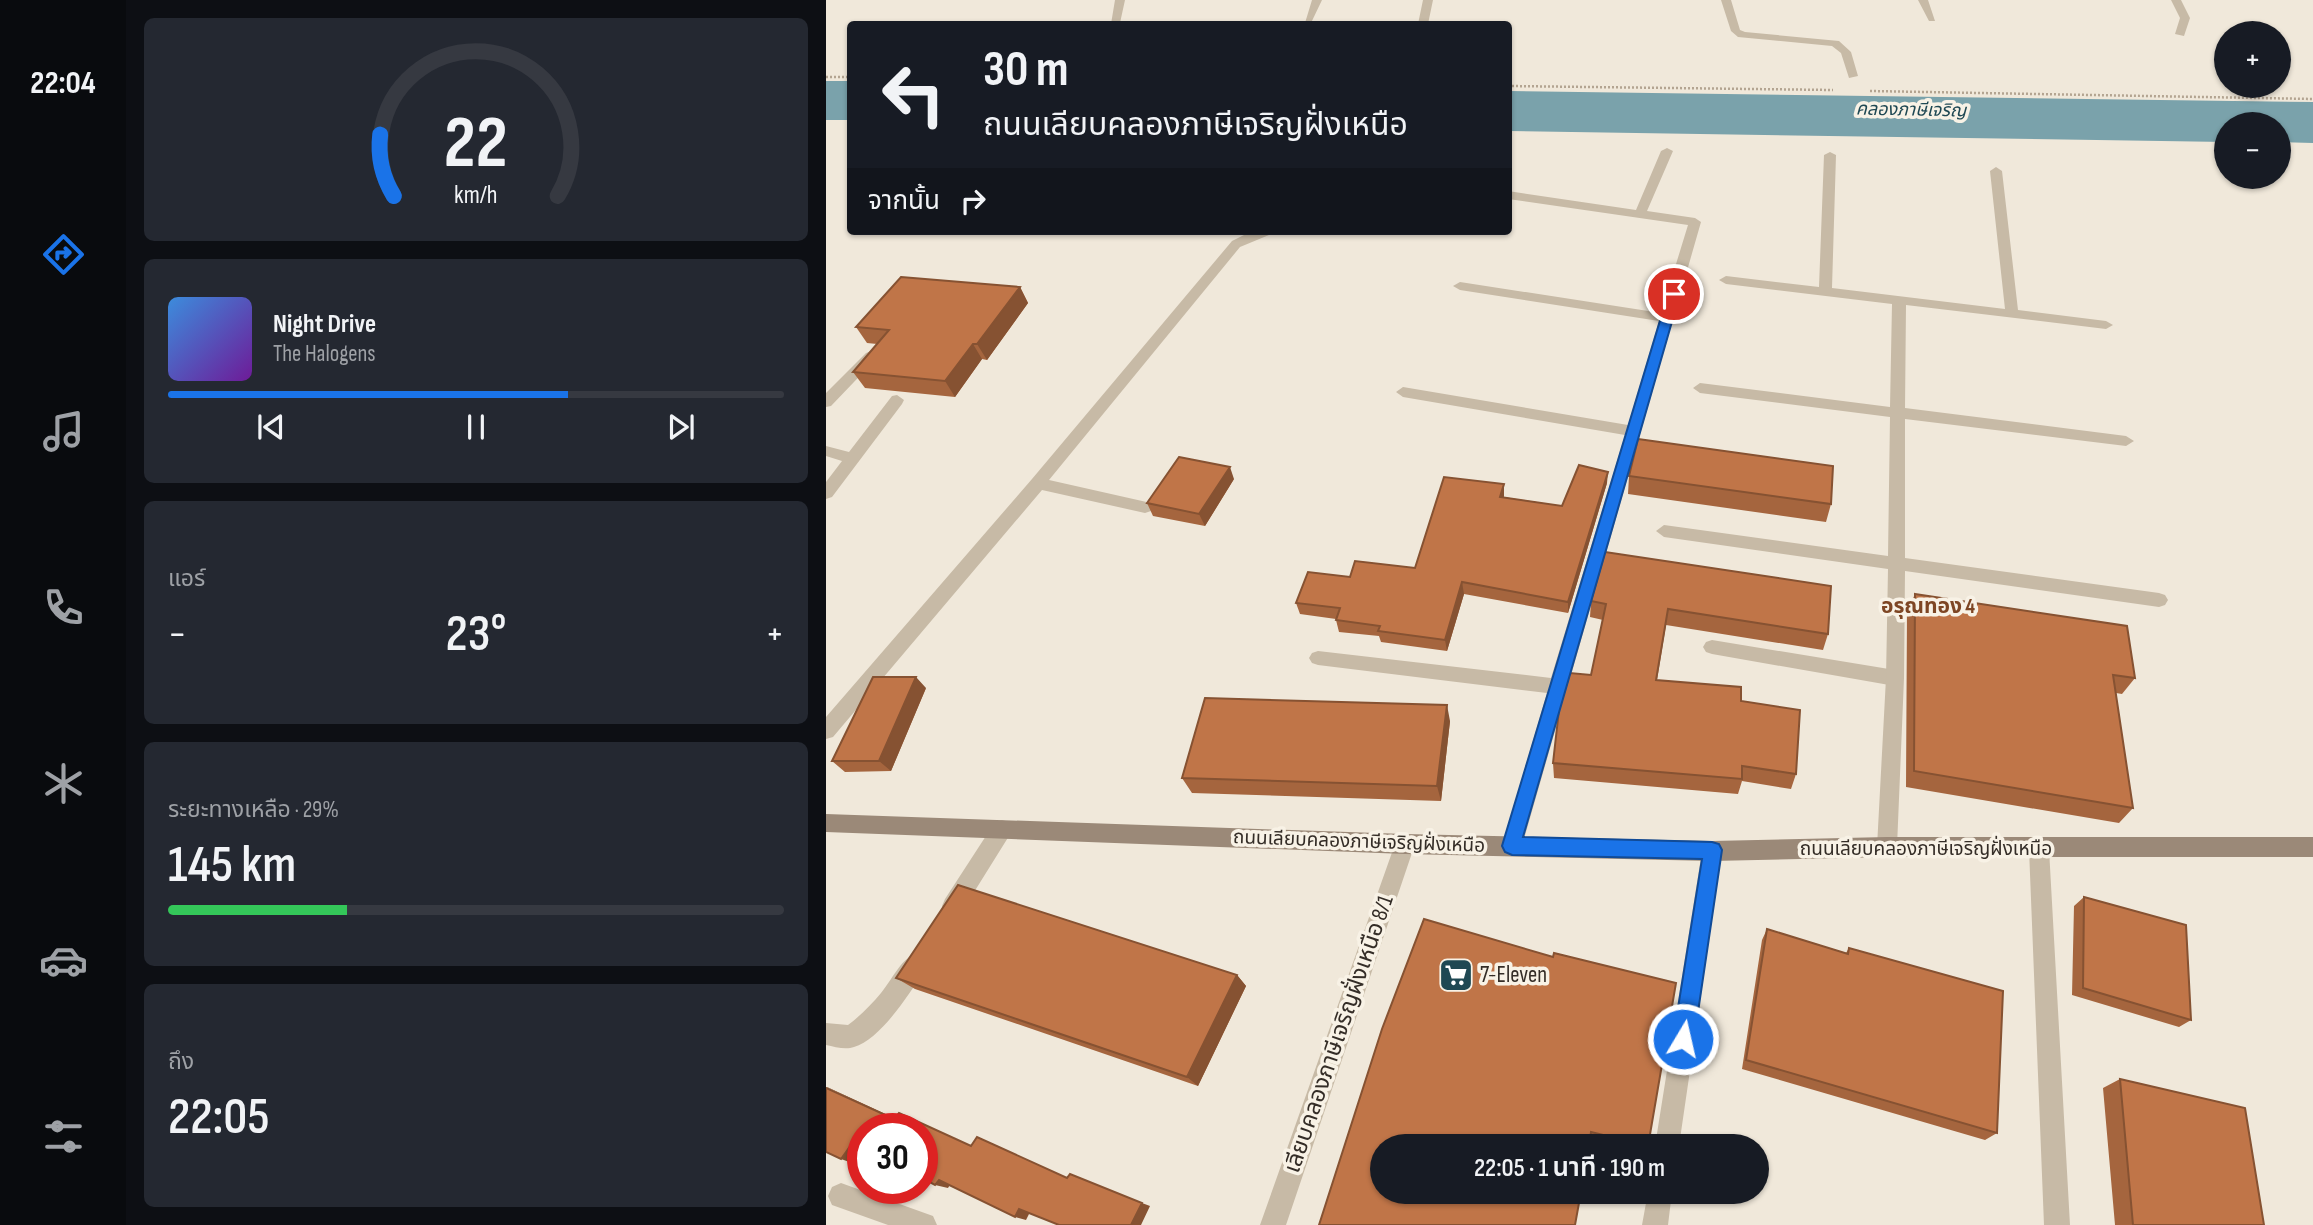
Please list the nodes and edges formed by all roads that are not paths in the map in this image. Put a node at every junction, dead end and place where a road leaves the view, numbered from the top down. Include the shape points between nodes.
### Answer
1 (1120, 0) edge
2 (1317, 0) edge
3 (1428, 0) edge
4 (1726, 0) edge
5 (1923, 0) edge
6 (2176, 0) edge
7 (1932, 19) dead end
8 (1115, 21) edge
9 (1308, 21) dead end
10 (1424, 21) edge
11 (2180, 34) dead end
12 (1853, 76) dead end
13 (1667, 152) dead end
14 (1830, 155) dead end
15 (1996, 171) dead end
16 (1512, 196) edge
17 (1640, 214) junction
18 (1254, 235) edge
19 (1726, 281) dead end
20 (1460, 286) dead end
21 (1825, 292) junction
22 (1899, 301) junction
23 (2012, 314) junction
24 (1667, 318) junction
25 (2106, 325) dead end
26 (876, 351) edge
27 (1700, 388) dead end
28 (1403, 392) dead end
29 (897, 400) edge
30 (826, 402) edge
31 (1898, 412) junction
32 (1633, 431) junction
33 (2126, 441) dead end
34 (826, 451) edge
35 (853, 458) junction
36 (1038, 483) junction
37 (826, 493) edge
38 (1145, 507) dead end
39 (1664, 531) dead end
40 (1896, 563) junction
41 (2159, 600) dead end
42 (1712, 647) dead end
43 (1318, 658) dead end
44 (1895, 678) junction
45 (1558, 687) junction
46 (826, 731) edge
47 (826, 823) edge
48 (1002, 829) junction
49 (1405, 844) junction
50 (1512, 846) junction
51 (1887, 847) junction
52 (2313, 847) edge
53 (2039, 849) junction
54 (1712, 850) junction
55 (944, 920) edge
56 (929, 943) edge
57 (826, 1034) edge
58 (1669, 1134) edge
59 (841, 1196) dead end
60 (1658, 1204) edge
61 (925, 1225) edge
62 (1273, 1225) edge
63 (1655, 1225) edge
64 (2057, 1225) edge

1 - 8 street
2 - 9 street
3 - 10 street
4 - 12 street via 1736,32 1835,43 1846,52
5 - 7 street
6 - 11 street via 2185,18
13 - 17 street
14 - 21 street
15 - 23 street
16 - 17 street
17 - 24 street via 1695,222
18 - 36 street via 1236,244
19 - 21 street
20 - 24 street
21 - 22 street
22 - 23 street
22 - 31 street
23 - 25 street
24 - 32 street
26 - 30 street
27 - 31 street
28 - 32 street
29 - 35 street
31 - 33 street
31 - 40 street
32 - 45 street
34 - 35 street
35 - 37 street
36 - 38 street
36 - 46 street
39 - 40 street
40 - 41 street
40 - 44 street
42 - 44 street
43 - 45 street
44 - 51 street
45 - 50 street
47 - 48 main road, ถนนเลียบคลองภาษีเจริญฝั่งเหนือ
48 - 49 main road, ถนนเลียบคลองภาษีเจริญฝั่งเหนือ
48 - 55 street
49 - 50 main road, ถนนเลียบคลองภาษีเจริญฝั่งเหนือ
49 - 62 street, เลียบคลองภาษีเจริญฝั่งเหนือ 8/1
50 - 54 main road, ถนนเลียบคลองภาษีเจริญฝั่งเหนือ
51 - 53 main road, ถนนเลียบคลองภาษีเจริญฝั่งเหนือ
51 - 54 main road, ถนนเลียบคลองภาษีเจริญฝั่งเหนือ
52 - 53 main road, ถนนเลียบคลองภาษีเจริญฝั่งเหนือ
53 - 64 street
54 - 58 street
56 - 57 street via 874,1020 851,1037
59 - 61 street
60 - 63 street

